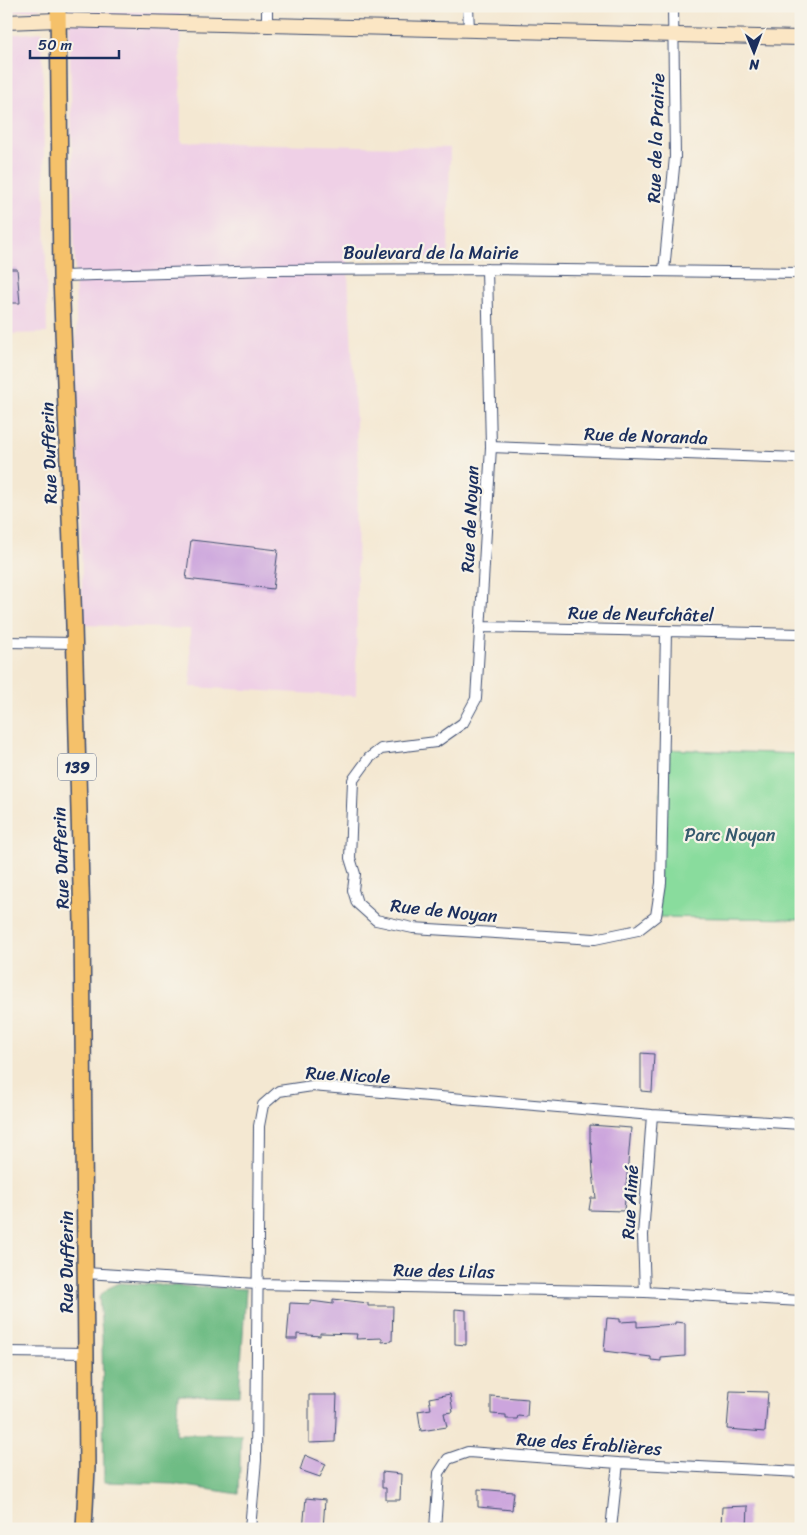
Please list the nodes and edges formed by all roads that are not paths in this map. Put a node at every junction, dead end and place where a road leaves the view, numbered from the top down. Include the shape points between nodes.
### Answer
1 (267, 6) edge
2 (468, 6) edge
3 (673, 6) edge
4 (58, 13) edge
5 (6, 22) edge
6 (267, 25) junction
7 (469, 30) junction
8 (674, 35) junction
9 (801, 38) edge
10 (487, 269) junction
11 (664, 271) junction
12 (801, 274) edge
13 (61, 276) junction
14 (491, 447) junction
15 (801, 458) edge
16 (480, 627) junction
17 (666, 631) junction
18 (801, 634) edge
19 (6, 642) edge
20 (74, 643) junction
21 (652, 1114) junction
22 (801, 1124) edge
23 (86, 1273) junction
24 (256, 1284) junction
25 (645, 1292) junction
26 (801, 1301) edge
27 (6, 1352) edge
28 (86, 1353) junction
29 (618, 1463) junction
30 (801, 1472) edge
31 (84, 1529) edge
32 (250, 1529) edge
33 (435, 1529) edge
34 (611, 1529) edge

1 - 6 street
2 - 7 street
3 - 8 street, Rue de la Prairie
4 - 5 street
4 - 6 street
4 - 13 main road, Rue Dufferin / 139
6 - 7 street
7 - 8 street
8 - 9 street
8 - 11 street, Rue de la Prairie via 674,157
10 - 11 street, Boulevard de la Mairie
10 - 13 street, Boulevard de la Mairie via 267,270
10 - 14 street, Rue de Noyan
11 - 12 street, Boulevard de la Mairie
13 - 20 main road, Rue Dufferin / 139
14 - 15 street, Rue de Noranda
14 - 16 street, Rue de Noyan
16 - 17 street, Rue de Neufchâtel
16 - 17 street, Rue de Noyan via 476,699 463,723 436,742 381,749 369,758 353,780 350,858 355,874 353,890 357,902 376,920 413,928 595,939 638,930 656,916 661,883
17 - 18 street, Rue de Neufchâtel
19 - 20 street
20 - 23 main road, Rue Dufferin / 139 via 82,922
21 - 22 street, Rue Nicole
21 - 24 street, Rue Nicole via 312,1086 278,1091 263,1105 259,1126
21 - 25 street, Rue Aimé via 643,1235
23 - 24 street, Rue des Lilas
23 - 28 main road, Rue Dufferin / 139
24 - 25 street, Rue des Lilas
24 - 32 street, Rue Nicole via 256,1460
25 - 26 street, Rue des Lilas
27 - 28 street
28 - 31 main road, Rue Dufferin / 139
29 - 30 street, Rue des Érablières
29 - 33 street, Rue des Érablières via 468,1452 448,1459 439,1473
29 - 34 street

